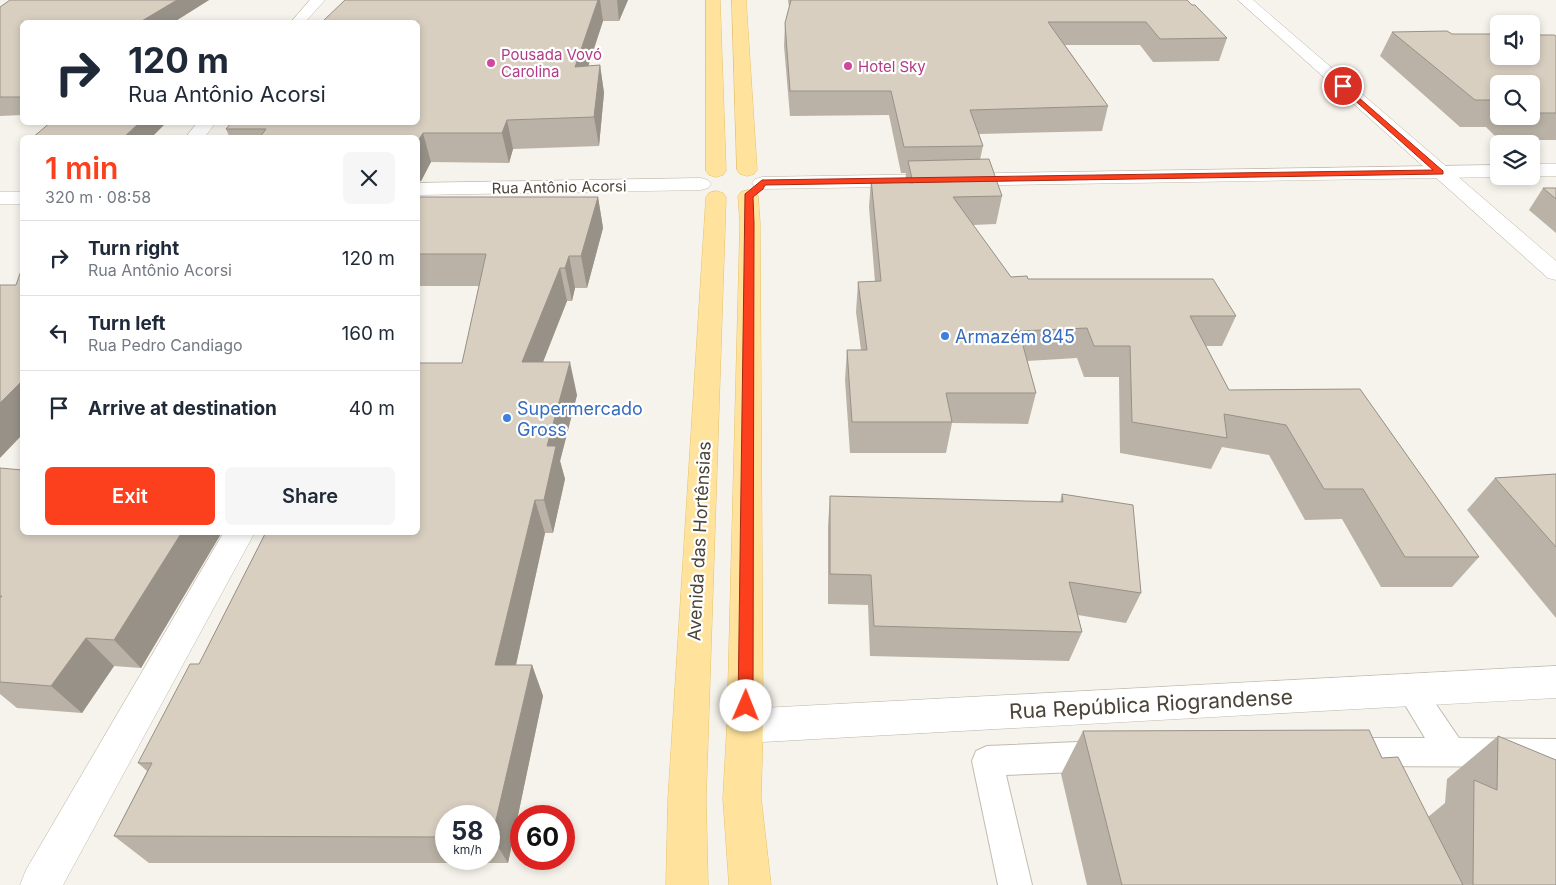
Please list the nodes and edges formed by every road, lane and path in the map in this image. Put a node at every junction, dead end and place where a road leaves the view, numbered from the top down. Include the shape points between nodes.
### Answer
1 (318, 0) edge
2 (713, 0) edge
3 (739, 0) edge
4 (1245, 0) edge
5 (300, 20) edge
6 (205, 125) edge
7 (197, 135) edge
8 (1540, 170) edge
9 (1556, 170) edge
10 (1490, 171) edge
11 (1441, 173) junction
12 (752, 183) junction
13 (711, 184) junction
14 (420, 189) edge
15 (0, 198) edge
16 (20, 198) edge
17 (1556, 273) edge
18 (238, 535) edge
19 (1556, 682) edge
20 (1410, 690) junction
21 (745, 726) junction
22 (1323, 752) edge
23 (1451, 752) junction
24 (1556, 753) edge
25 (1125, 755) edge
26 (41, 885) edge
27 (687, 885) edge
28 (750, 885) edge
29 (1015, 885) edge

1 - 5 street
2 - 13 main road, Avenida das Hortênsias
3 - 12 main road
4 - 11 street
6 - 7 street
8 - 9 street
10 - 11 street
11 - 12 street
11 - 17 street
12 - 13 main road via 732,199
12 - 13 main road via 731,168
12 - 21 main road
13 - 14 street, Rua Antônio Acorsi
13 - 27 main road, Avenida das Hortênsias via 686,800
15 - 16 street
18 - 26 street
19 - 20 street, Rua República Riograndense
20 - 21 street, Rua República Riograndense
20 - 23 lane
21 - 28 main road via 742,798
22 - 23 lane
23 - 24 lane
25 - 29 lane via 987,761

